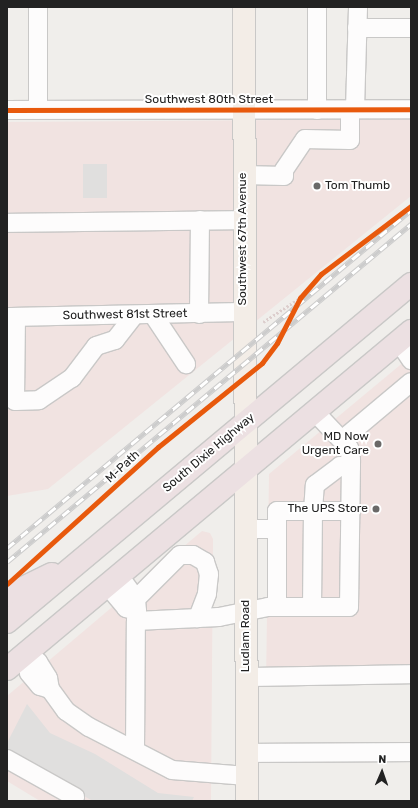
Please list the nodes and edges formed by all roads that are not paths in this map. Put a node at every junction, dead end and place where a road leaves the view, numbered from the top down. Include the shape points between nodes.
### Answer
1 (38, 7) edge
2 (244, 7) edge
3 (317, 7) edge
4 (358, 7) edge
5 (357, 28) junction
6 (411, 28) edge
7 (38, 109) junction
8 (243, 109) junction
9 (352, 109) junction
10 (411, 109) edge
11 (7, 110) edge
12 (311, 110) junction
13 (305, 139) junction
14 (244, 175) junction
15 (200, 220) junction
16 (244, 220) junction
17 (7, 223) edge
18 (411, 284) edge
19 (242, 312) junction
20 (198, 314) junction
21 (134, 316) junction
22 (154, 316) junction
23 (11, 317) edge
24 (405, 337) edge
25 (411, 360) edge
26 (186, 364) dead end
27 (411, 382) edge
28 (314, 411) junction
29 (243, 425) junction
30 (342, 440) junction
31 (351, 466) junction
32 (244, 471) junction
33 (313, 511) junction
34 (351, 511) junction
35 (245, 529) junction
36 (276, 529) junction
37 (78, 562) junction
38 (113, 580) junction
39 (7, 596) edge
40 (277, 607) junction
41 (312, 607) junction
42 (136, 610) junction
43 (245, 612) junction
44 (198, 618) junction
45 (7, 622) edge
46 (25, 654) junction
47 (7, 669) edge
48 (411, 674) edge
49 (246, 677) junction
50 (135, 750) junction
51 (411, 752) edge
52 (246, 753) junction
53 (7, 759) edge
54 (247, 776) junction
55 (75, 797) dead end
56 (247, 801) edge

1 - 7 street
2 - 8 main road, Southwest 67th Avenue
3 - 12 street
4 - 5 street
5 - 6 street
5 - 9 street
7 - 8 street, Southwest 80th Street
7 - 11 street, Southwest 80th Street
8 - 12 street, Southwest 80th Street
8 - 14 main road, Southwest 67th Avenue
9 - 10 street, Southwest 80th Street
9 - 12 street, Southwest 80th Street
9 - 13 street via 350,140
12 - 13 street
13 - 14 street via 284,170 284,176
14 - 16 main road, Southwest 67th Avenue
15 - 16 street
15 - 17 street
15 - 20 street
16 - 19 main road, Southwest 67th Avenue
18 - 29 highway, South Dixie Highway
19 - 20 street, Southwest 81st Street
19 - 29 main road, Southwest 67th Avenue
20 - 22 street, Southwest 81st Street
21 - 22 street, Southwest 81st Street
21 - 23 street, Southwest 81st Street
21 - 23 street via 115,340 96,346 72,378 39,400 15,401
22 - 26 street
24 - 25 street
24 - 28 highway
27 - 30 street
28 - 30 street
28 - 32 highway
29 - 32 main road, Southwest 67th Avenue
29 - 37 highway, South Dixie Highway
30 - 31 street via 349,448
31 - 33 street via 340,466 315,485
31 - 34 street
32 - 35 main road, Ludlam Road
32 - 38 highway
33 - 34 street
33 - 36 street via 277,511
33 - 41 street
34 - 41 street via 349,607
35 - 36 street
35 - 43 main road, Ludlam Road
36 - 40 street
37 - 39 highway
37 - 45 highway, South Dixie Highway
38 - 42 street via 126,608
38 - 46 highway
40 - 41 street
40 - 43 street
42 - 44 street
42 - 44 street via 180,555 193,554 205,562 209,574 207,594
42 - 50 street
43 - 44 street
43 - 49 main road, Ludlam Road
46 - 47 highway
46 - 50 street via 29,673 40,686 50,689 70,715
48 - 49 street
49 - 52 main road, Ludlam Road
50 - 54 street via 172,770
51 - 52 street
52 - 54 main road, Ludlam Road
53 - 55 street
54 - 56 main road, Ludlam Road

